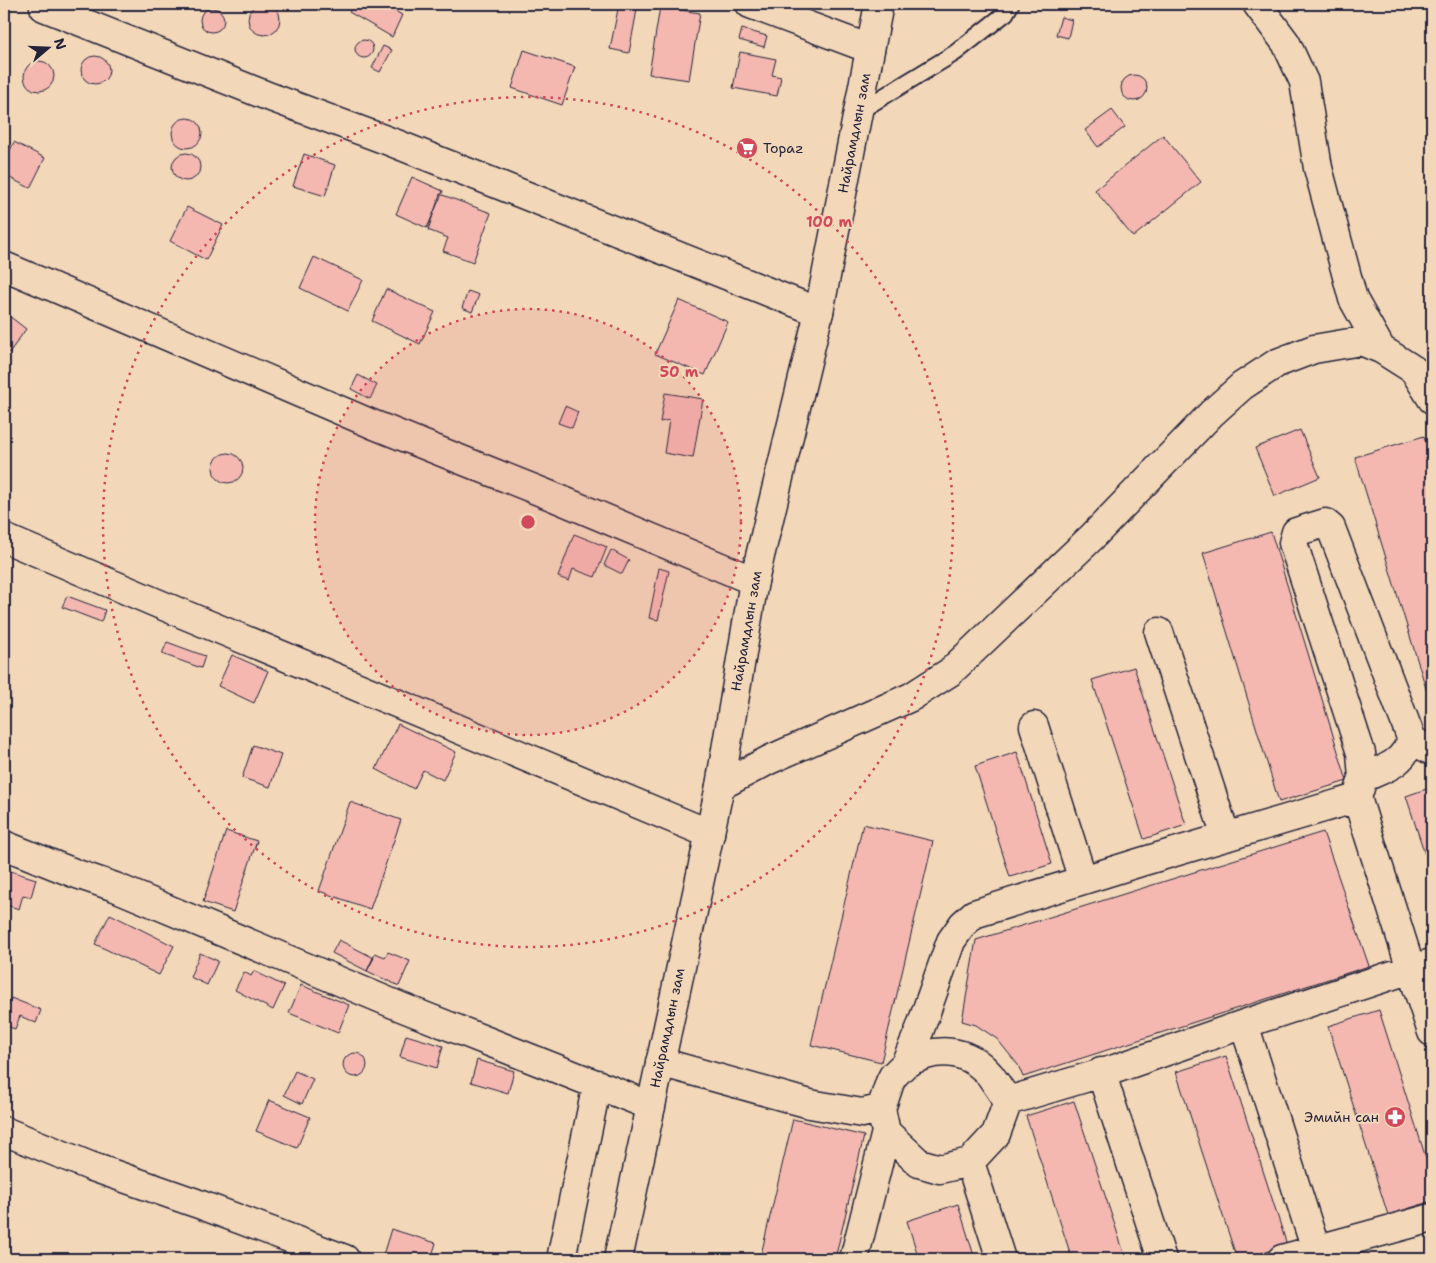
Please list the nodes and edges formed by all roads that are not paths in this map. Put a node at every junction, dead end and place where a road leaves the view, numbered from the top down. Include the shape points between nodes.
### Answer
1 (750, 4) edge
2 (879, 4) edge
3 (1012, 4) edge
4 (1257, 4) edge
5 (44, 7) dead end
6 (870, 49) junction
7 (858, 112) junction
8 (4, 266) edge
9 (819, 312) junction
10 (1381, 349) junction
11 (1432, 399) edge
12 (4, 538) edge
13 (754, 581) junction
14 (1159, 632) dead end
15 (1034, 726) dead end
16 (1422, 745) edge
17 (720, 786) junction
18 (1360, 788) junction
19 (710, 834) junction
20 (1226, 837) junction
21 (4, 845) edge
22 (1083, 880) junction
23 (1422, 966) edge
24 (1244, 1024) junction
25 (1432, 1032) edge
26 (660, 1062) junction
27 (905, 1064) junction
28 (1101, 1072) junction
29 (597, 1084) junction
30 (1008, 1101) junction
31 (650, 1106) junction
32 (883, 1121) junction
33 (4, 1131) edge
34 (970, 1162) junction
35 (1432, 1218) edge
36 (1316, 1250) junction
37 (345, 1259) edge
38 (561, 1259) edge
39 (618, 1259) edge
40 (854, 1259) edge
41 (1001, 1259) edge
42 (1162, 1259) edge
43 (1282, 1259) edge

1 - 6 street
2 - 6 street, Найрамдлын зам
3 - 7 lane via 1006,13 955,53
4 - 10 street via 1286,43 1304,82 1318,168 1352,299
5 - 9 street
6 - 7 street, Найрамдлын зам
7 - 9 street, Найрамдлын зам
8 - 13 street via 372,424
9 - 13 street, Найрамдлын зам
10 - 11 street via 1414,370
10 - 17 street via 1361,341 1314,350 1277,363 1242,386 1092,537 950,672 904,700 769,760
12 - 19 street
13 - 17 street, Найрамдлын зам
14 - 20 street
15 - 22 street
16 - 18 street
16 - 18 street via 1331,528 1325,523 1296,532 1293,543 1361,753
17 - 19 street, Найрамдлын зам
18 - 20 street
18 - 23 street
19 - 26 street, Найрамдлын зам
20 - 22 street
21 - 29 street via 115,887 400,1007
22 - 27 street via 979,912 963,924 951,941
23 - 24 street
23 - 25 street
24 - 28 street
24 - 36 street
26 - 31 street, Найрамдлын зам
26 - 32 street
27 - 30 street via 935,1053 958,1053 989,1074
27 - 32 street via 893,1076
28 - 30 street
28 - 42 street
29 - 31 street
29 - 38 street
30 - 34 street via 996,1134
31 - 39 street, Найрамдлын зам
32 - 34 street via 919,1163 940,1169
32 - 40 street
33 - 37 street via 90,1166
34 - 41 street
35 - 36 street
36 - 43 street

